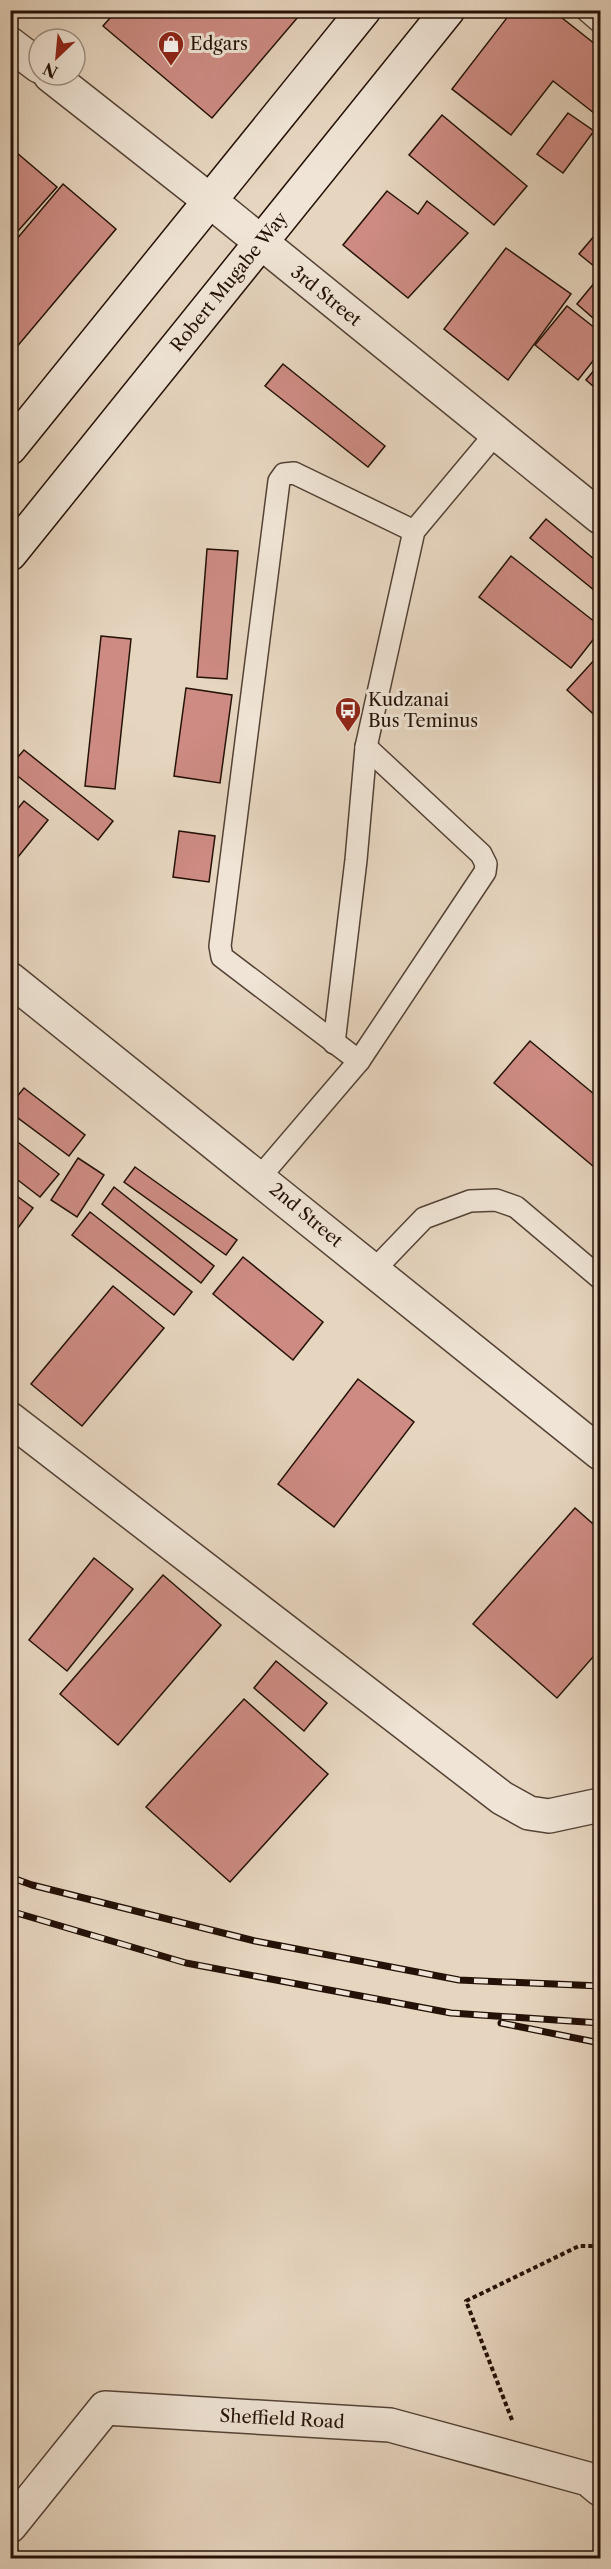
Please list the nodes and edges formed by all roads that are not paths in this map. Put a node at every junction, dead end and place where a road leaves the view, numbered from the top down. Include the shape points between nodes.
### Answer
1 (364, 10) edge
2 (448, 10) edge
3 (586, 10) edge
4 (600, 22) edge
5 (10, 44) edge
6 (27, 57) edge
7 (65, 87) edge
8 (209, 200) junction
9 (260, 243) junction
10 (496, 433) junction
11 (10, 448) edge
12 (600, 517) edge
13 (414, 531) junction
14 (10, 554) edge
15 (366, 747) junction
16 (10, 979) edge
17 (334, 1043) junction
18 (359, 1061) junction
19 (260, 1177) junction
20 (373, 1271) junction
21 (600, 1278) edge
22 (10, 1419) edge
23 (600, 1453) edge
24 (600, 1805) edge
25 (600, 2489) edge
26 (10, 2526) edge

1 - 8 street
2 - 9 street, Robert Mugabe Way
3 - 4 lane
5 - 6 street
7 - 8 street, 3rd Street
8 - 9 street, 3rd Street
8 - 11 street
9 - 10 street, 3rd Street
9 - 14 street, Robert Mugabe Way
10 - 12 street, 3rd Street
10 - 13 lane
13 - 15 lane
13 - 17 lane via 294,473 284,474 277,487 220,946 222,957
15 - 17 lane
15 - 18 lane via 486,864 485,872
16 - 19 street, 2nd Street
17 - 18 lane
18 - 19 lane
19 - 20 street, 2nd Street
20 - 21 lane via 424,1218 470,1201 496,1200 516,1207
20 - 23 street, 2nd Street
22 - 24 street via 502,1798 530,1814 549,1816
25 - 26 street, Sheffield Road via 588,2479 390,2425 105,2408

